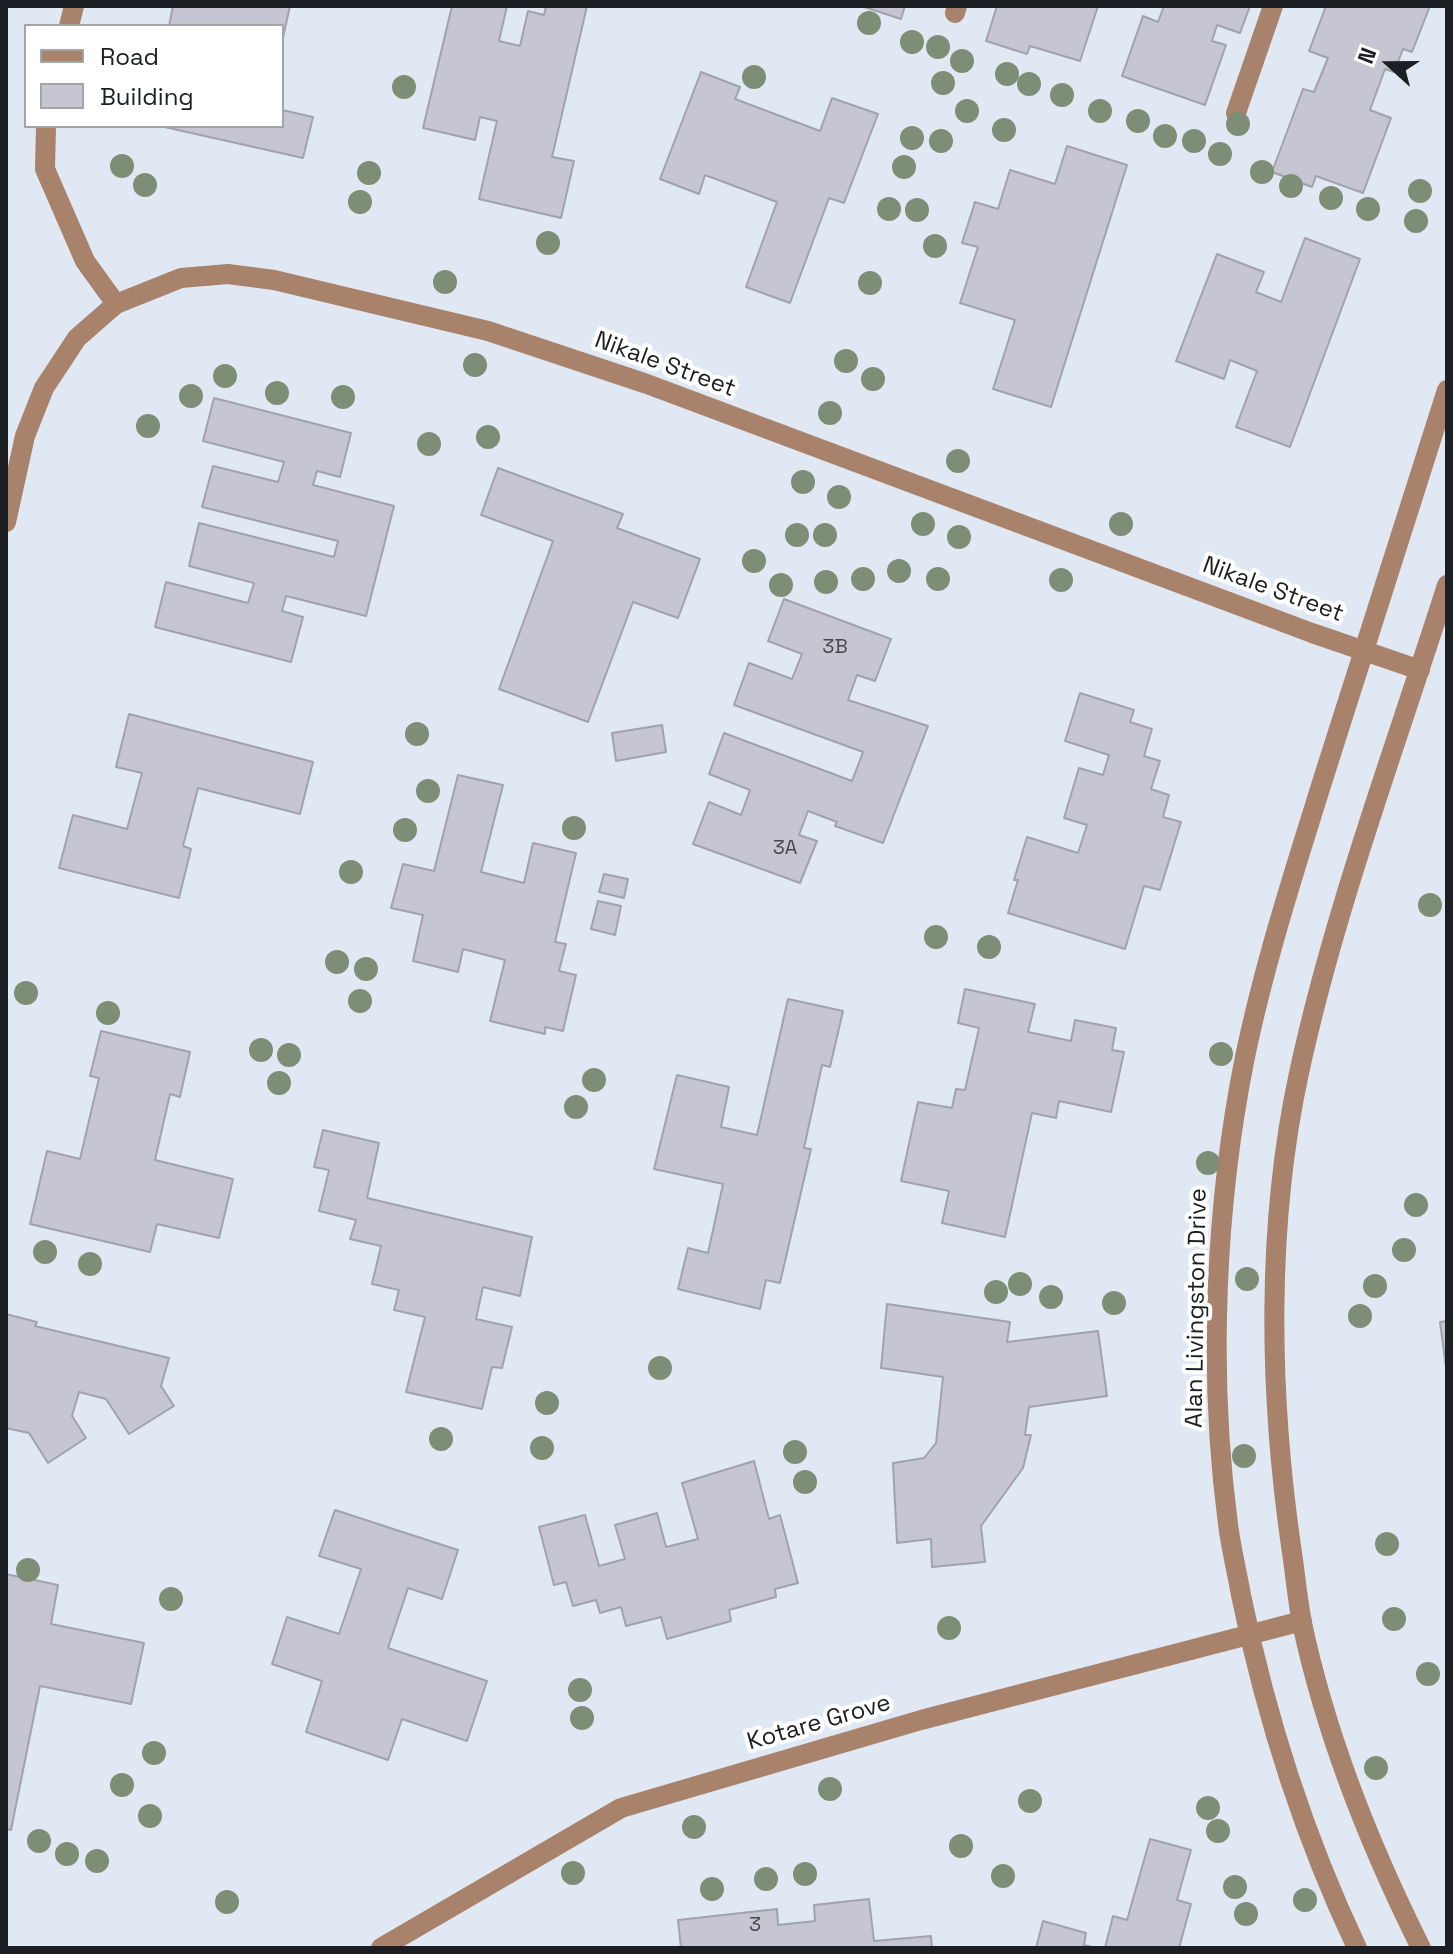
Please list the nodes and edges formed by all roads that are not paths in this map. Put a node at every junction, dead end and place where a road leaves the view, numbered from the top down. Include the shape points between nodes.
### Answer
1 (1273, 6) edge
2 (1236, 113) dead end
3 (46, 128) edge
4 (116, 304) junction
5 (1447, 390) edge
6 (6, 522) edge
7 (1447, 585) edge
8 (1363, 651) junction
9 (1420, 670) junction
10 (1302, 1621) junction
11 (1249, 1635) junction
12 (381, 1948) edge
13 (1357, 1948) edge
14 (1421, 1948) edge

1 - 2 street
3 - 4 street via 45,169 85,261
4 - 6 street, Nikale Street via 77,338 44,388 25,436
4 - 8 street, Nikale Street via 181,278 228,274 488,331 661,389
5 - 8 street, Alan Livingston Drive
7 - 9 street
8 - 9 street, Nikale Street
8 - 11 street, Alan Livingston Drive via 1273,941 1245,1057 1226,1175 1220,1249 1220,1456
9 - 10 street via 1320,984 1298,1078 1283,1180 1274,1364
10 - 11 street, Kotare Grove
10 - 14 street via 1345,1771
11 - 12 street, Kotare Grove via 921,1720 621,1808
11 - 13 street, Alan Livingston Drive via 1304,1822

